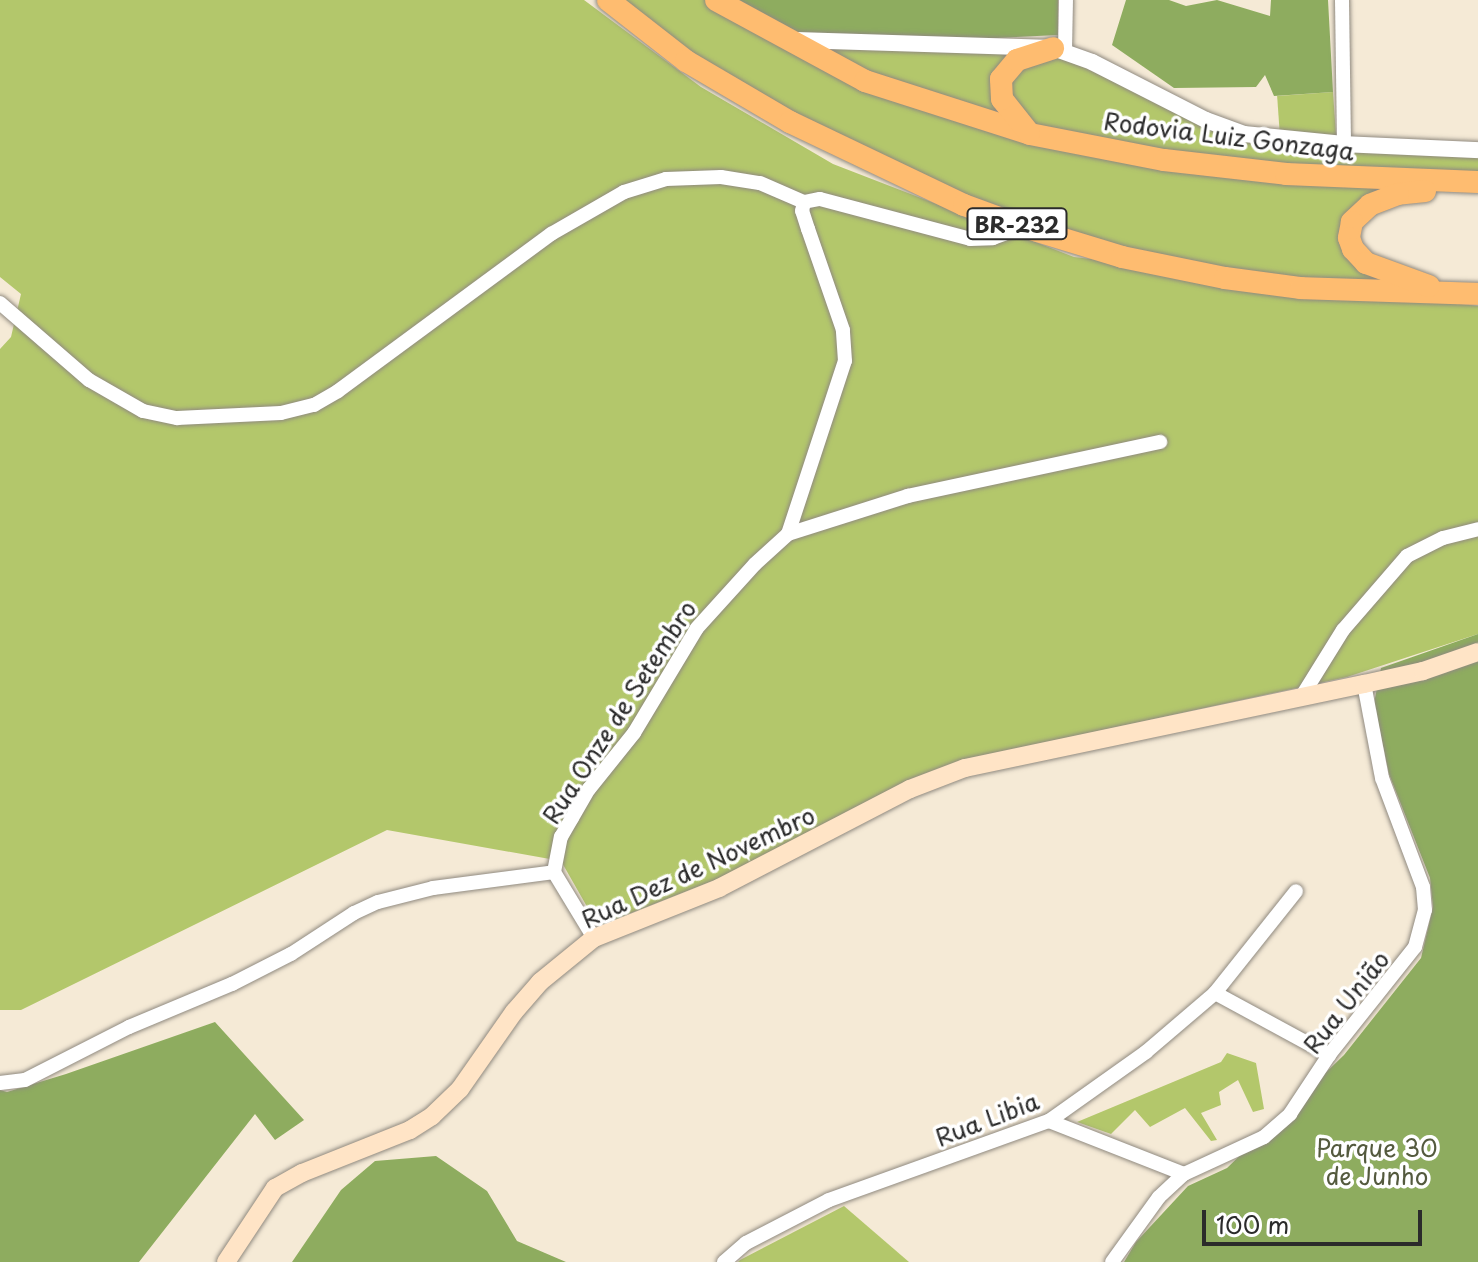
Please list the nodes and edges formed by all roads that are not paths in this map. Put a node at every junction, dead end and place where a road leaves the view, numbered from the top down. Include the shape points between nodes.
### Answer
1 (608, 0) edge
2 (716, 0) edge
3 (1066, 0) edge
4 (1342, 0) edge
5 (791, 40) junction
6 (1059, 50) junction
7 (1030, 134) junction
8 (1344, 144) junction
9 (1478, 150) edge
10 (1478, 183) edge
11 (804, 202) junction
12 (1024, 227) junction
13 (1449, 293) junction
14 (1478, 294) edge
15 (0, 303) edge
16 (1160, 442) dead end
17 (1478, 529) edge
18 (788, 534) junction
19 (1478, 652) edge
20 (1364, 684) junction
21 (1302, 696) junction
22 (554, 872) junction
23 (1296, 891) dead end
24 (594, 938) junction
25 (1215, 993) junction
26 (1329, 1055) junction
27 (0, 1083) edge
28 (1049, 1121) junction
29 (1184, 1174) junction
30 (226, 1262) edge
31 (724, 1262) edge
32 (1112, 1262) edge

1 - 12 highway, BR-232 via 686,61 790,122 964,205
2 - 5 highway, Rodovia Luiz Gonzaga / BR-232
3 - 6 street
4 - 8 street
5 - 6 street
5 - 7 highway, Rodovia Luiz Gonzaga / BR-232 via 865,81
6 - 7 highway via 1017,60 1001,79 1002,99
6 - 8 street via 1244,134
7 - 10 highway, Rodovia Luiz Gonzaga / BR-232 via 1164,160 1271,172
8 - 9 street
10 - 13 highway, BR-232 via 1383,199 1359,214 1349,230 1353,249 1366,263
11 - 12 street via 820,199 970,239 993,238
11 - 15 street via 760,183 721,177 666,179 624,192 544,239 338,391 314,405 281,413 177,418 143,411 89,380
11 - 18 street via 802,211 843,330 845,361
12 - 13 highway, BR-232 via 1122,257 1225,278 1331,290
13 - 14 highway, BR-232
16 - 18 street, Rua Onze de Setembro via 908,496
17 - 21 street via 1443,538 1407,556 1343,630
18 - 22 street, Rua Onze de Setembro via 697,628 634,733 577,808 561,837
19 - 20 main road, Rua Dez de Novembro
20 - 21 main road, Rua Dez de Novembro
20 - 26 street, Rua União via 1382,778 1423,887 1425,910 1415,947
21 - 24 main road, Rua Dez de Novembro via 940,776 719,888
22 - 24 street
22 - 27 street via 433,888 378,902 232,984 129,1027 25,1080
23 - 25 street, Rua Libia
24 - 30 main road, Rua Dez de Novembro via 540,982 469,1077 432,1116 275,1188
25 - 26 street
25 - 28 street, Rua Libia via 1146,1052
26 - 29 street, Rua União via 1302,1099 1264,1137
28 - 29 street
28 - 31 street, Rua Libia via 829,1200 746,1243
29 - 32 street, Rua União via 1159,1197

